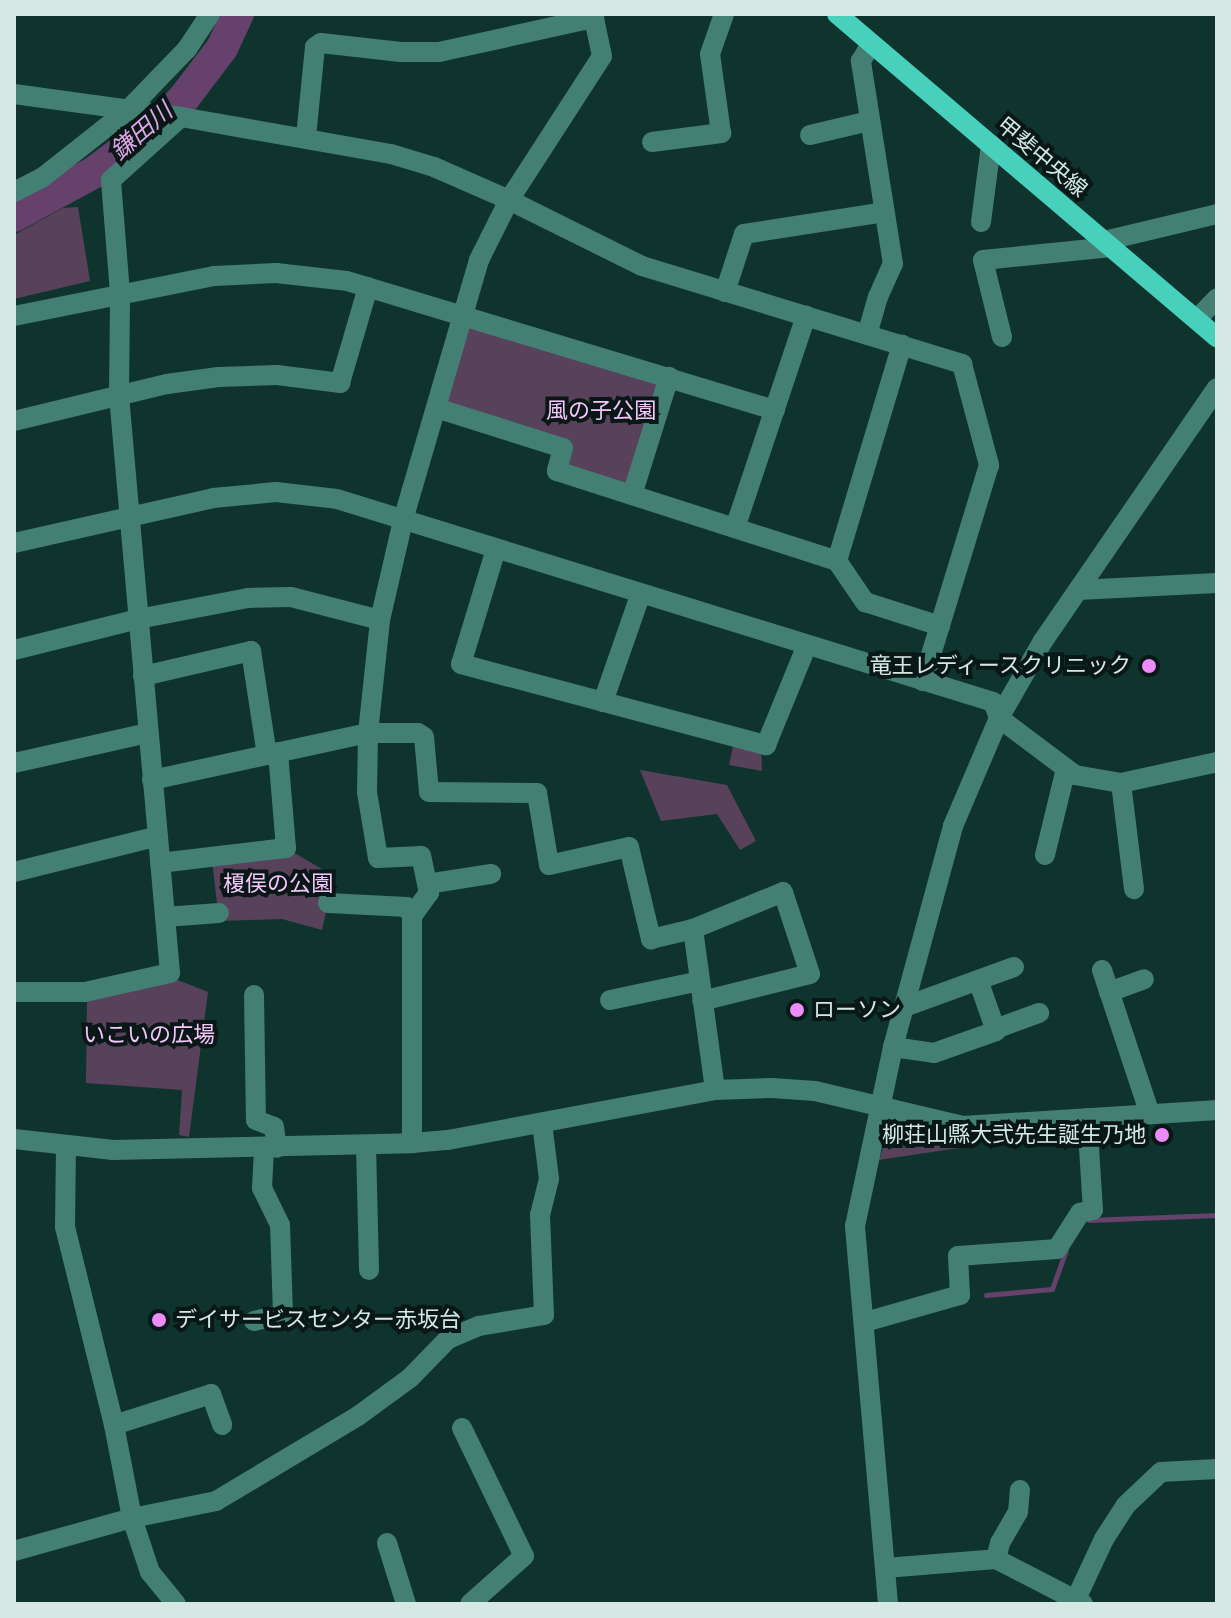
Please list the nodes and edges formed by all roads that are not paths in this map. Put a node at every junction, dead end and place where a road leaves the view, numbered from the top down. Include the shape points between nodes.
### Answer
1 (210, 14) edge
2 (724, 14) edge
3 (837, 14) edge
4 (594, 16) edge
5 (871, 44) junction
6 (14, 94) edge
7 (128, 110) junction
8 (181, 117) junction
9 (869, 121) junction
10 (810, 135) dead end
11 (306, 137) junction
12 (652, 142) dead end
13 (991, 145) junction
14 (14, 192) edge
15 (509, 200) junction
16 (884, 212) junction
17 (1217, 214) edge
18 (981, 222) dead end
19 (1107, 244) junction
20 (368, 287) junction
21 (725, 292) junction
22 (120, 293) junction
23 (1217, 298) edge
24 (464, 314) junction
25 (14, 316) edge
26 (806, 316) junction
27 (1197, 319) junction
28 (867, 335) junction
29 (1002, 337) dead end
30 (1217, 337) edge
31 (902, 345) junction
32 (669, 377) junction
33 (1217, 388) edge
34 (119, 396) junction
35 (436, 408) junction
36 (775, 410) junction
37 (14, 421) edge
38 (632, 495) junction
39 (129, 517) junction
40 (403, 520) junction
41 (735, 528) junction
42 (14, 543) edge
43 (496, 549) junction
44 (837, 561) junction
45 (1217, 583) edge
46 (1078, 590) junction
47 (641, 593) junction
48 (138, 619) junction
49 (380, 620) junction
50 (940, 626) junction
51 (807, 645) junction
52 (14, 650) edge
53 (143, 676) junction
54 (923, 681) junction
55 (603, 702) junction
56 (999, 718) junction
57 (148, 733) junction
58 (368, 733) junction
59 (272, 754) junction
60 (1217, 762) edge
61 (14, 763) edge
62 (1066, 768) junction
63 (152, 780) junction
64 (1121, 783) junction
65 (158, 836) junction
66 (1045, 855) dead end
67 (160, 863) junction
68 (14, 872) edge
69 (491, 874) dead end
70 (427, 884) junction
71 (1134, 889) dead end
72 (328, 903) dead end
73 (219, 913) dead end
74 (412, 916) junction
75 (165, 917) junction
76 (693, 929) junction
77 (1014, 967) dead end
78 (1102, 970) dead end
79 (1144, 979) dead end
80 (978, 980) junction
81 (701, 991) junction
82 (14, 992) edge
83 (1109, 992) junction
84 (254, 995) dead end
85 (610, 1000) dead end
86 (904, 1007) junction
87 (1039, 1013) dead end
88 (995, 1029) junction
89 (893, 1047) junction
90 (715, 1090) junction
91 (879, 1108) junction
92 (1217, 1110) edge
93 (1150, 1114) junction
94 (1087, 1118) junction
95 (542, 1123) junction
96 (14, 1139) edge
97 (412, 1143) junction
98 (366, 1145) junction
99 (66, 1146) junction
100 (270, 1149) junction
101 (369, 1270) dead end
102 (254, 1321) dead end
103 (865, 1322) junction
104 (114, 1425) junction
105 (222, 1425) dead end
106 (462, 1428) dead end
107 (1217, 1469) edge
108 (1020, 1490) dead end
109 (132, 1518) junction
110 (387, 1543) dead end
111 (14, 1551) edge
112 (996, 1559) junction
113 (885, 1568) junction
114 (1079, 1602) edge
115 (176, 1604) edge
116 (406, 1604) edge
117 (470, 1604) edge
118 (888, 1604) edge

1 - 7 street via 187,49
2 - 12 street via 710,54 721,133
3 - 5 main road, 甲斐中央線
4 - 11 street via 439,52 321,43 315,47
4 - 15 street via 602,56
5 - 9 street via 861,61
5 - 13 main road, 甲斐中央線
6 - 7 street
7 - 8 street
7 - 14 street via 43,177
8 - 11 street
8 - 22 street via 111,180
9 - 10 street
9 - 16 street
11 - 15 street via 434,167
13 - 18 street
13 - 19 main road, 甲斐中央線
15 - 21 street via 642,266
15 - 24 street via 479,260
16 - 21 street via 744,234
16 - 28 street via 893,264
17 - 19 street
19 - 27 main road, 甲斐中央線
19 - 29 street via 983,260
20 - 22 street via 276,273 214,276
20 - 24 street
20 - 34 street via 340,383 277,375 219,377
21 - 26 street
22 - 25 street
22 - 34 street
23 - 27 street
24 - 32 street
24 - 35 street
26 - 28 street
26 - 36 street
27 - 30 main road, 甲斐中央線
28 - 31 street
31 - 44 street
31 - 50 street via 962,364 989,465
32 - 36 street
32 - 38 street
33 - 46 street
34 - 37 street
34 - 39 street
35 - 38 street via 563,448 557,471
35 - 40 street
36 - 41 street
38 - 41 street
39 - 40 street via 213,498 276,492 337,499
39 - 42 street
39 - 48 street
40 - 43 street
40 - 49 street
41 - 44 street
43 - 47 street
43 - 55 street via 461,664
44 - 50 street via 865,602
45 - 46 street
46 - 56 street
47 - 51 street
47 - 55 street
48 - 49 street via 248,598 291,597
48 - 52 street
48 - 53 street
49 - 58 street
50 - 54 street
51 - 54 street
51 - 55 street via 766,745
53 - 57 street
53 - 59 street via 251,651
54 - 56 street via 993,702
56 - 62 street
56 - 86 street via 953,826
57 - 61 street
57 - 63 street
58 - 59 street
58 - 70 street via 367,792 378,858 421,856
58 - 76 street via 424,737 429,792 537,793 549,865 629,847 651,939
59 - 63 street
59 - 67 street via 286,848
60 - 64 street
62 - 64 street via 1075,775
62 - 66 street
63 - 65 street
64 - 71 street
65 - 67 street
65 - 68 street
67 - 75 street
69 - 70 street
70 - 74 street via 429,893
72 - 74 street via 407,907
73 - 75 street
74 - 97 street
75 - 82 street via 170,973 85,992
76 - 81 street
76 - 81 street via 783,892 810,974
77 - 80 street
78 - 83 street
79 - 83 street
80 - 86 street
80 - 88 street
81 - 85 street
81 - 90 street
83 - 93 street
84 - 100 street via 256,1120 274,1127
86 - 89 street
87 - 88 street
88 - 89 street via 934,1053
89 - 91 street
90 - 91 street via 815,1091
90 - 95 street
91 - 94 street via 963,1126
91 - 103 street via 855,1226
92 - 93 street
93 - 94 street
94 - 103 street via 1093,1210 1080,1213 1057,1249 958,1256 960,1295
95 - 97 street
95 - 109 street via 549,1179 540,1215 544,1315 479,1326 448,1339 410,1378 358,1416 216,1501
96 - 99 street
97 - 98 street
98 - 100 street
98 - 101 street
99 - 100 street
99 - 104 street via 65,1227
100 - 102 street via 262,1188 280,1225 283,1314
103 - 113 street
104 - 105 street via 211,1394
104 - 109 street
106 - 117 street via 524,1556
107 - 114 street via 1161,1472 1126,1505 1104,1539
108 - 112 street via 1018,1512
109 - 111 street
109 - 115 street via 150,1572
110 - 116 street
112 - 113 street
112 - 114 street
113 - 118 street

